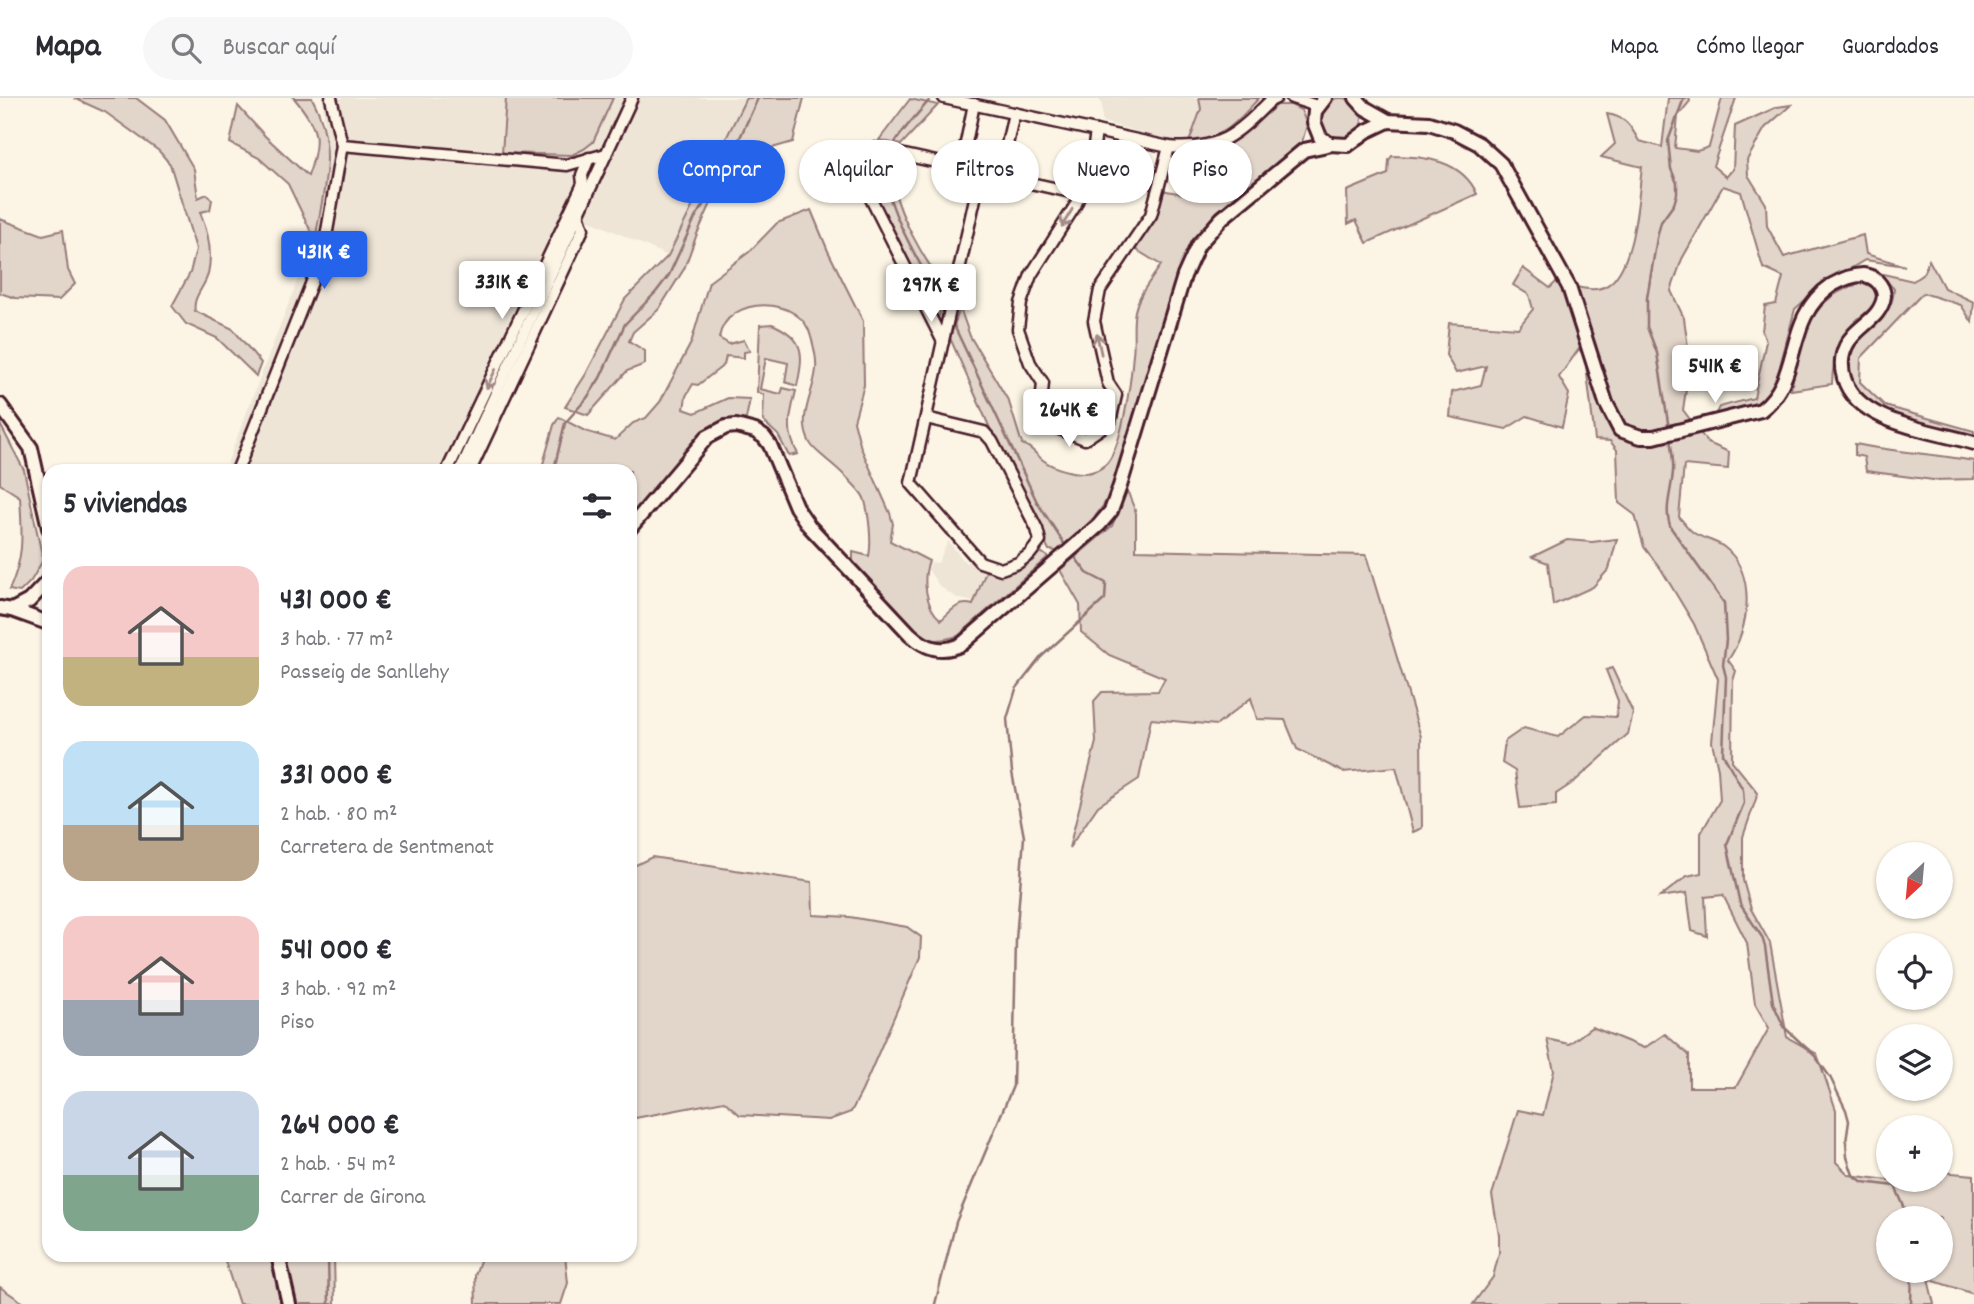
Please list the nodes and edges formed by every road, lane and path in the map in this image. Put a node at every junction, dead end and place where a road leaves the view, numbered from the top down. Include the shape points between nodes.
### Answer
1 (632, 98) edge
2 (943, 98) edge
3 (1292, 98) edge
4 (330, 99) edge
5 (1272, 99) edge
6 (1359, 101) edge
7 (1321, 102) edge
8 (974, 104) junction
9 (1014, 113) junction
10 (1388, 121) junction
11 (1315, 126) junction
12 (1096, 131) junction
13 (1363, 134) junction
14 (967, 140) edge
15 (1008, 140) edge
16 (1095, 140) edge
17 (1224, 140) edge
18 (1332, 144) junction
19 (342, 145) junction
20 (1168, 147) edge
21 (1304, 150) junction
22 (1168, 151) edge
23 (606, 154) junction
24 (589, 158) junction
25 (931, 161) edge
26 (567, 164) junction
27 (582, 175) junction
28 (593, 182) junction
29 (974, 203) edge
30 (1075, 203) edge
31 (578, 214) junction
32 (943, 342) junction
33 (0, 405) edge
34 (926, 418) junction
35 (1974, 443) edge
36 (240, 464) edge
37 (450, 464) edge
38 (463, 464) edge
39 (473, 464) edge
40 (42, 497) edge
41 (637, 520) edge
42 (42, 588) edge
43 (42, 596) edge
44 (6, 609) edge
45 (42, 613) edge
46 (42, 622) edge
47 (280, 1262) edge
48 (289, 1304) edge

1 - 23 street
2 - 8 street
3 - 7 street
4 - 19 street
5 - 17 street
6 - 10 main road
6 - 13 main road via 1367,122
7 - 11 main road
8 - 9 street
8 - 14 street
9 - 12 street
9 - 15 street
10 - 13 main road
10 - 35 main road via 1429,123 1454,131 1479,144 1501,164 1569,286 1605,403 1620,430 1654,437 1761,410 1782,386 1801,321 1813,303 1837,282 1863,275 1879,283 1885,296 1879,312 1846,346 1842,371 1852,394 1883,417
11 - 18 main road via 1320,137
11 - 21 main road
12 - 16 street
12 - 20 street
13 - 18 main road via 1348,145
18 - 21 main road
19 - 26 street
19 - 36 street via 323,254
21 - 41 main road via 1212,228 1194,252 1108,516 962,644 940,650 925,646 910,634 809,526 770,445 746,427 726,427 707,438
30 -> 22 street via 1031,275 1018,329 1042,383 1041,404 1057,428 1085,439 1110,422 1115,396 1094,321 1100,290 1151,215
23 - 24 street
23 - 28 street
24 - 26 street
24 - 27 street
25 - 32 street via 873,148 862,163 864,185
26 - 27 street
27 - 28 street
27 -> 37 street via 583,184
28 - 31 street
29 - 32 street
31 - 38 street
31 - 39 street via 583,229
32 - 34 street
33 - 40 main road via 31,448
34 - 34 street via 911,483 980,562 1001,569 1030,554 1040,541 1037,529 992,441 984,432
42 - 44 main road via 29,601
43 - 45 main road
44 - 46 main road
47 - 48 main road

